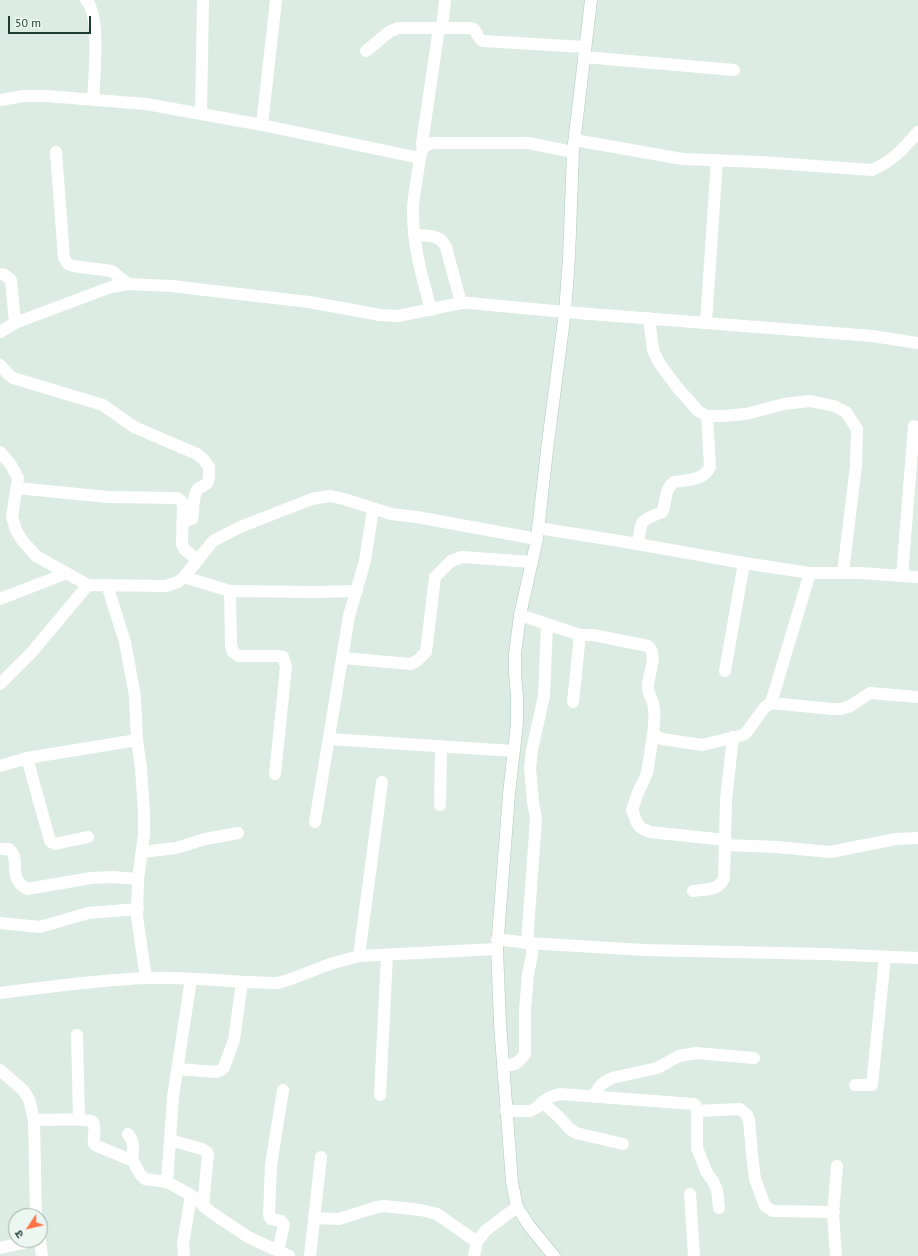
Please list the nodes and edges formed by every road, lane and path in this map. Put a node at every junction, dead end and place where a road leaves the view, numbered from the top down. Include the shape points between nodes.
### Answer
1 (86, 0) edge
2 (203, 0) edge
3 (276, 0) edge
4 (445, 0) edge
5 (591, 0) edge
6 (440, 28) junction
7 (366, 51) dead end
8 (584, 52) junction
9 (734, 70) dead end
10 (0, 100) edge
11 (93, 100) junction
12 (201, 114) junction
13 (262, 125) junction
14 (918, 132) edge
15 (574, 146) junction
16 (56, 152) dead end
17 (421, 153) junction
18 (717, 160) junction
19 (414, 235) junction
20 (0, 274) edge
21 (128, 284) junction
22 (461, 303) junction
23 (431, 310) junction
24 (565, 312) junction
25 (649, 318) junction
26 (706, 322) junction
27 (16, 323) junction
28 (0, 332) edge
29 (918, 343) edge
30 (0, 365) edge
31 (707, 416) junction
32 (914, 426) dead end
33 (0, 452) edge
34 (17, 488) junction
35 (373, 509) junction
36 (182, 521) junction
37 (537, 534) junction
38 (638, 544) junction
39 (198, 560) junction
40 (532, 562) junction
41 (744, 563) junction
42 (67, 573) junction
43 (810, 573) junction
44 (843, 573) junction
45 (184, 576) junction
46 (902, 576) junction
47 (918, 577) edge
48 (88, 585) junction
49 (107, 585) junction
50 (230, 591) junction
51 (356, 591) junction
52 (0, 599) edge
53 (520, 616) junction
54 (548, 624) junction
55 (580, 635) junction
56 (342, 658) junction
57 (725, 672) dead end
58 (0, 684) edge
59 (918, 697) edge
60 (573, 702) dead end
61 (771, 703) junction
62 (653, 735) junction
63 (733, 737) junction
64 (329, 739) junction
65 (137, 740) junction
66 (441, 746) junction
67 (513, 750) junction
68 (27, 758) junction
69 (0, 766) edge
70 (275, 774) dead end
71 (382, 782) dead end
72 (440, 805) dead end
73 (315, 822) dead end
74 (238, 833) dead end
75 (88, 837) dead end
76 (918, 838) edge
77 (726, 843) junction
78 (0, 849) edge
79 (142, 852) junction
80 (138, 879) junction
81 (693, 891) dead end
82 (138, 909) junction
83 (0, 923) edge
84 (529, 943) junction
85 (497, 944) junction
86 (387, 955) junction
87 (359, 956) junction
88 (885, 958) junction
89 (918, 958) edge
90 (146, 978) junction
91 (191, 979) junction
92 (242, 982) junction
93 (0, 993) edge
94 (77, 1035) dead end
95 (754, 1058) dead end
96 (502, 1066) junction
97 (178, 1069) junction
98 (0, 1070) edge
99 (855, 1085) dead end
100 (283, 1090) dead end
101 (380, 1095) dead end
102 (594, 1097) junction
103 (542, 1102) junction
104 (506, 1111) junction
105 (697, 1111) junction
106 (34, 1120) junction
107 (80, 1120) junction
108 (128, 1134) dead end
109 (170, 1140) junction
110 (623, 1144) dead end
111 (321, 1157) dead end
112 (132, 1160) junction
113 (837, 1166) dead end
114 (166, 1182) junction
115 (690, 1194) dead end
116 (191, 1195) junction
117 (203, 1206) junction
118 (518, 1206) junction
119 (36, 1208) edge
120 (719, 1208) dead end
121 (834, 1212) junction
122 (314, 1218) junction
123 (477, 1242) junction
124 (283, 1254) edge
125 (184, 1256) edge
126 (310, 1256) edge
127 (474, 1256) edge
128 (554, 1256) edge
129 (694, 1256) edge
130 (836, 1256) edge

1 - 11 street via 96,33
2 - 12 street
3 - 13 street
4 - 6 street
5 - 8 street
6 - 7 street via 398,28 389,32
6 - 8 street via 474,29 483,41
6 - 17 street
8 - 9 street
8 - 15 street
10 - 11 street via 46,96
11 - 12 street via 146,104
12 - 13 street
13 - 17 street
14 - 18 street via 899,154 872,170
15 - 17 street via 528,143 432,143 427,144
15 - 18 street via 682,159
15 - 24 street
16 - 21 street via 64,258 73,266 112,271
17 - 19 street via 413,207
18 - 26 street
19 - 22 street via 435,237 443,241
19 - 23 street
20 - 27 street via 11,280
21 - 23 street via 172,286 308,302 380,315 398,316
21 - 27 street via 111,287
22 - 23 street
22 - 24 street
24 - 25 street
24 - 37 street
25 - 26 street
25 - 31 street via 653,350 659,363 698,411
26 - 29 street via 872,336
27 - 28 street
30 - 36 street via 13,378 103,405 134,427 197,454 204,460 209,467 208,482 196,491 192,507 193,518
31 - 38 street via 710,467 708,472 697,479 671,484 662,512 641,523
31 - 44 street via 746,414 784,404 810,401 834,406 846,412 857,429 856,465
32 - 46 street
33 - 34 street via 15,471 18,478
34 - 36 street via 108,497 177,498 183,504
34 - 42 street via 12,517 16,530 36,556
35 - 37 street via 391,514
35 - 39 street via 330,496 312,499 240,527 213,541
35 - 51 street via 365,561
36 - 39 street via 182,545
37 - 38 street
37 - 40 street
38 - 41 street
39 - 45 street
40 - 53 street
40 - 56 street via 462,557 451,561 435,577 426,652 418,660 411,664
41 - 43 street
41 - 57 street
42 - 48 street
42 - 52 street
43 - 44 street
43 - 61 street
44 - 46 street
45 - 49 street via 178,582 166,586
45 - 50 street
46 - 47 street
48 - 49 street
48 - 58 street via 32,652
49 - 65 street via 125,642 135,696
50 - 51 street
50 - 70 street via 233,652 239,656 278,656 283,657 286,662
51 - 56 street
53 - 54 street
53 - 67 street via 514,672 517,723
54 - 55 street
54 - 84 street via 544,696 530,768 536,819
55 - 60 street
55 - 62 street via 643,644 651,649 653,656 648,686 655,714
56 - 64 street
59 - 61 street via 870,693 850,706 832,709
61 - 63 street via 765,707 746,733
62 - 63 street via 662,739 702,745
62 - 77 street via 647,773 632,810 637,824 650,832
63 - 77 street via 726,800
64 - 66 street
64 - 73 street
65 - 68 street
65 - 79 street via 144,814
66 - 67 street
66 - 72 street
67 - 85 street
68 - 69 street
68 - 75 street via 50,841 55,844
71 - 87 street
74 - 79 street via 176,848
76 - 77 street via 896,839 830,852
77 - 81 street via 722,883 716,888
78 - 80 street via 9,849 14,854 16,879 27,888 91,878
79 - 80 street
80 - 82 street
82 - 83 street via 88,913 40,927
82 - 90 street
84 - 85 street
84 - 88 street via 644,950
84 - 96 street via 532,955 525,1011 525,1054 515,1064
85 - 86 street
85 - 96 street
86 - 87 street
86 - 101 street
87 - 92 street via 278,983
88 - 89 street
88 - 99 street via 872,1085
90 - 91 street
90 - 93 street
91 - 92 street
91 - 97 street
92 - 97 street via 234,1040 224,1067 216,1072
94 - 107 street
95 - 102 street via 696,1053 679,1056 657,1068 612,1078 599,1087
96 - 104 street
97 - 109 street
98 - 106 street via 23,1090 29,1099
100 - 124 street via 271,1165 269,1215 284,1225
102 - 103 street via 560,1094
102 - 105 street via 694,1104
103 - 104 street via 530,1111
103 - 110 street via 576,1133
104 - 118 street via 512,1182
105 - 120 street via 697,1148 717,1190
105 - 121 street via 740,1109 747,1115 755,1179 765,1206 773,1211
106 - 107 street
106 - 119 street
107 - 112 street via 93,1122 94,1144
108 - 112 street via 132,1140
109 - 114 street
109 - 117 street via 207,1152
111 - 122 street
112 - 114 street via 145,1179
113 - 121 street
114 - 116 street
115 - 129 street
116 - 117 street
116 - 125 street via 183,1244
117 - 124 street via 248,1237
118 - 123 street via 485,1231
118 - 128 street via 530,1227
121 - 130 street
122 - 123 street via 339,1218 384,1206 421,1210 437,1214
122 - 126 street
123 - 127 street

